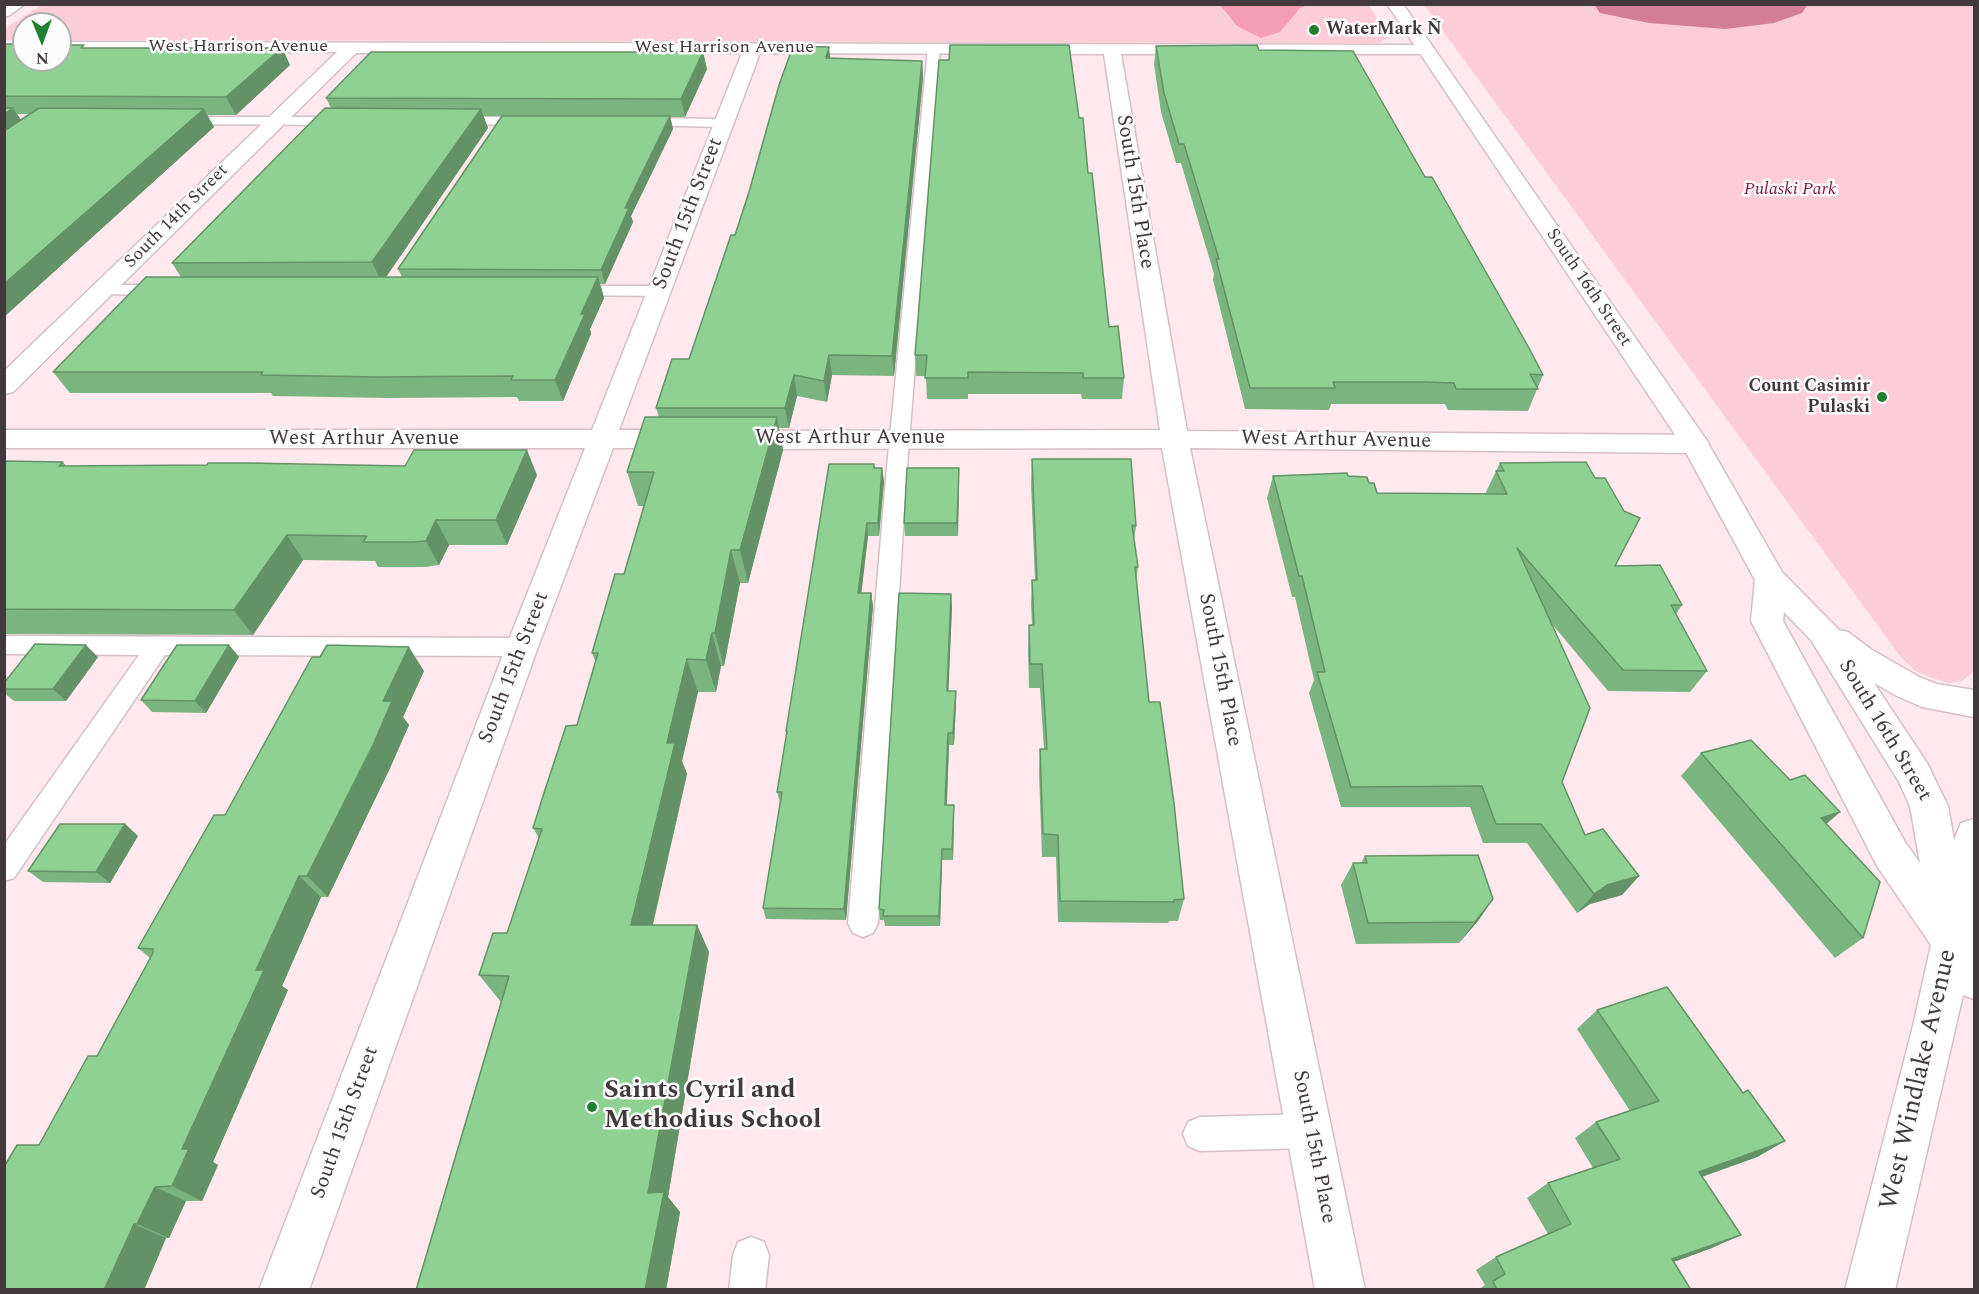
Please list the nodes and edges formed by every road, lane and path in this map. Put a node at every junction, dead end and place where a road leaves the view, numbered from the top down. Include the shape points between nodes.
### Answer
1 (17, 4) edge
2 (1395, 4) edge
3 (4, 12) edge
4 (72, 47) edge
5 (351, 48) junction
6 (753, 48) junction
7 (934, 48) junction
8 (1112, 49) junction
9 (1425, 49) junction
10 (164, 121) edge
11 (274, 121) junction
12 (353, 121) edge
13 (445, 121) edge
14 (502, 121) junction
15 (548, 121) edge
16 (629, 122) edge
17 (723, 123) junction
18 (489, 141) edge
19 (103, 290) junction
20 (180, 290) edge
21 (555, 291) edge
22 (659, 291) junction
23 (4, 386) edge
24 (4, 439) edge
25 (1175, 439) junction
26 (602, 440) junction
27 (900, 440) junction
28 (1695, 444) junction
29 (1771, 579) junction
30 (1823, 631) junction
31 (4, 645) edge
32 (158, 646) junction
33 (522, 647) junction
34 (1974, 703) edge
35 (1974, 835) edge
36 (4, 868) edge
37 (863, 923) dead end
38 (1964, 960) edge
39 (1310, 1131) junction
40 (1200, 1134) dead end
41 (751, 1255) dead end
42 (284, 1290) edge
43 (747, 1290) edge
44 (1340, 1290) edge
45 (1870, 1290) edge

1 - 3 street
2 - 9 street, South 16th Street
4 - 5 street, West Harrison Avenue
5 - 6 street, West Harrison Avenue
5 - 11 street, South 14th Street
6 - 7 street, West Harrison Avenue
6 - 17 street, South 15th Street
7 - 8 street, West Harrison Avenue
7 - 27 lane
8 - 9 street, West Harrison Avenue
8 - 25 street, South 15th Place
9 - 28 street, South 16th Street
10 - 11 lane
11 - 12 lane
11 - 19 street, South 14th Street
13 - 14 lane
14 - 15 lane
14 - 18 lane
16 - 17 lane
17 - 22 street, South 15th Street
19 - 20 lane
19 - 23 street, South 14th Street
21 - 22 lane
22 - 26 street, South 15th Street
24 - 26 street, West Arthur Avenue
25 - 27 street, West Arthur Avenue
25 - 28 street, West Arthur Avenue
25 - 39 street, South 15th Place
26 - 27 street, West Arthur Avenue
26 - 33 street, South 15th Street
27 - 37 lane
28 - 29 street, South 16th Street
29 - 30 street, South 16th Street
29 - 38 street via 1767,621 1891,854
30 - 34 street via 1860,659 1909,687 1934,697
30 - 38 street, South 16th Street via 1914,774 1929,806
31 - 32 lane
32 - 33 lane
32 - 36 lane
33 - 42 street, South 15th Street
35 - 38 street, West Windlake Avenue
38 - 45 street, West Windlake Avenue via 1935,1026
39 - 40 lane
39 - 44 street, South 15th Place
41 - 43 lane

